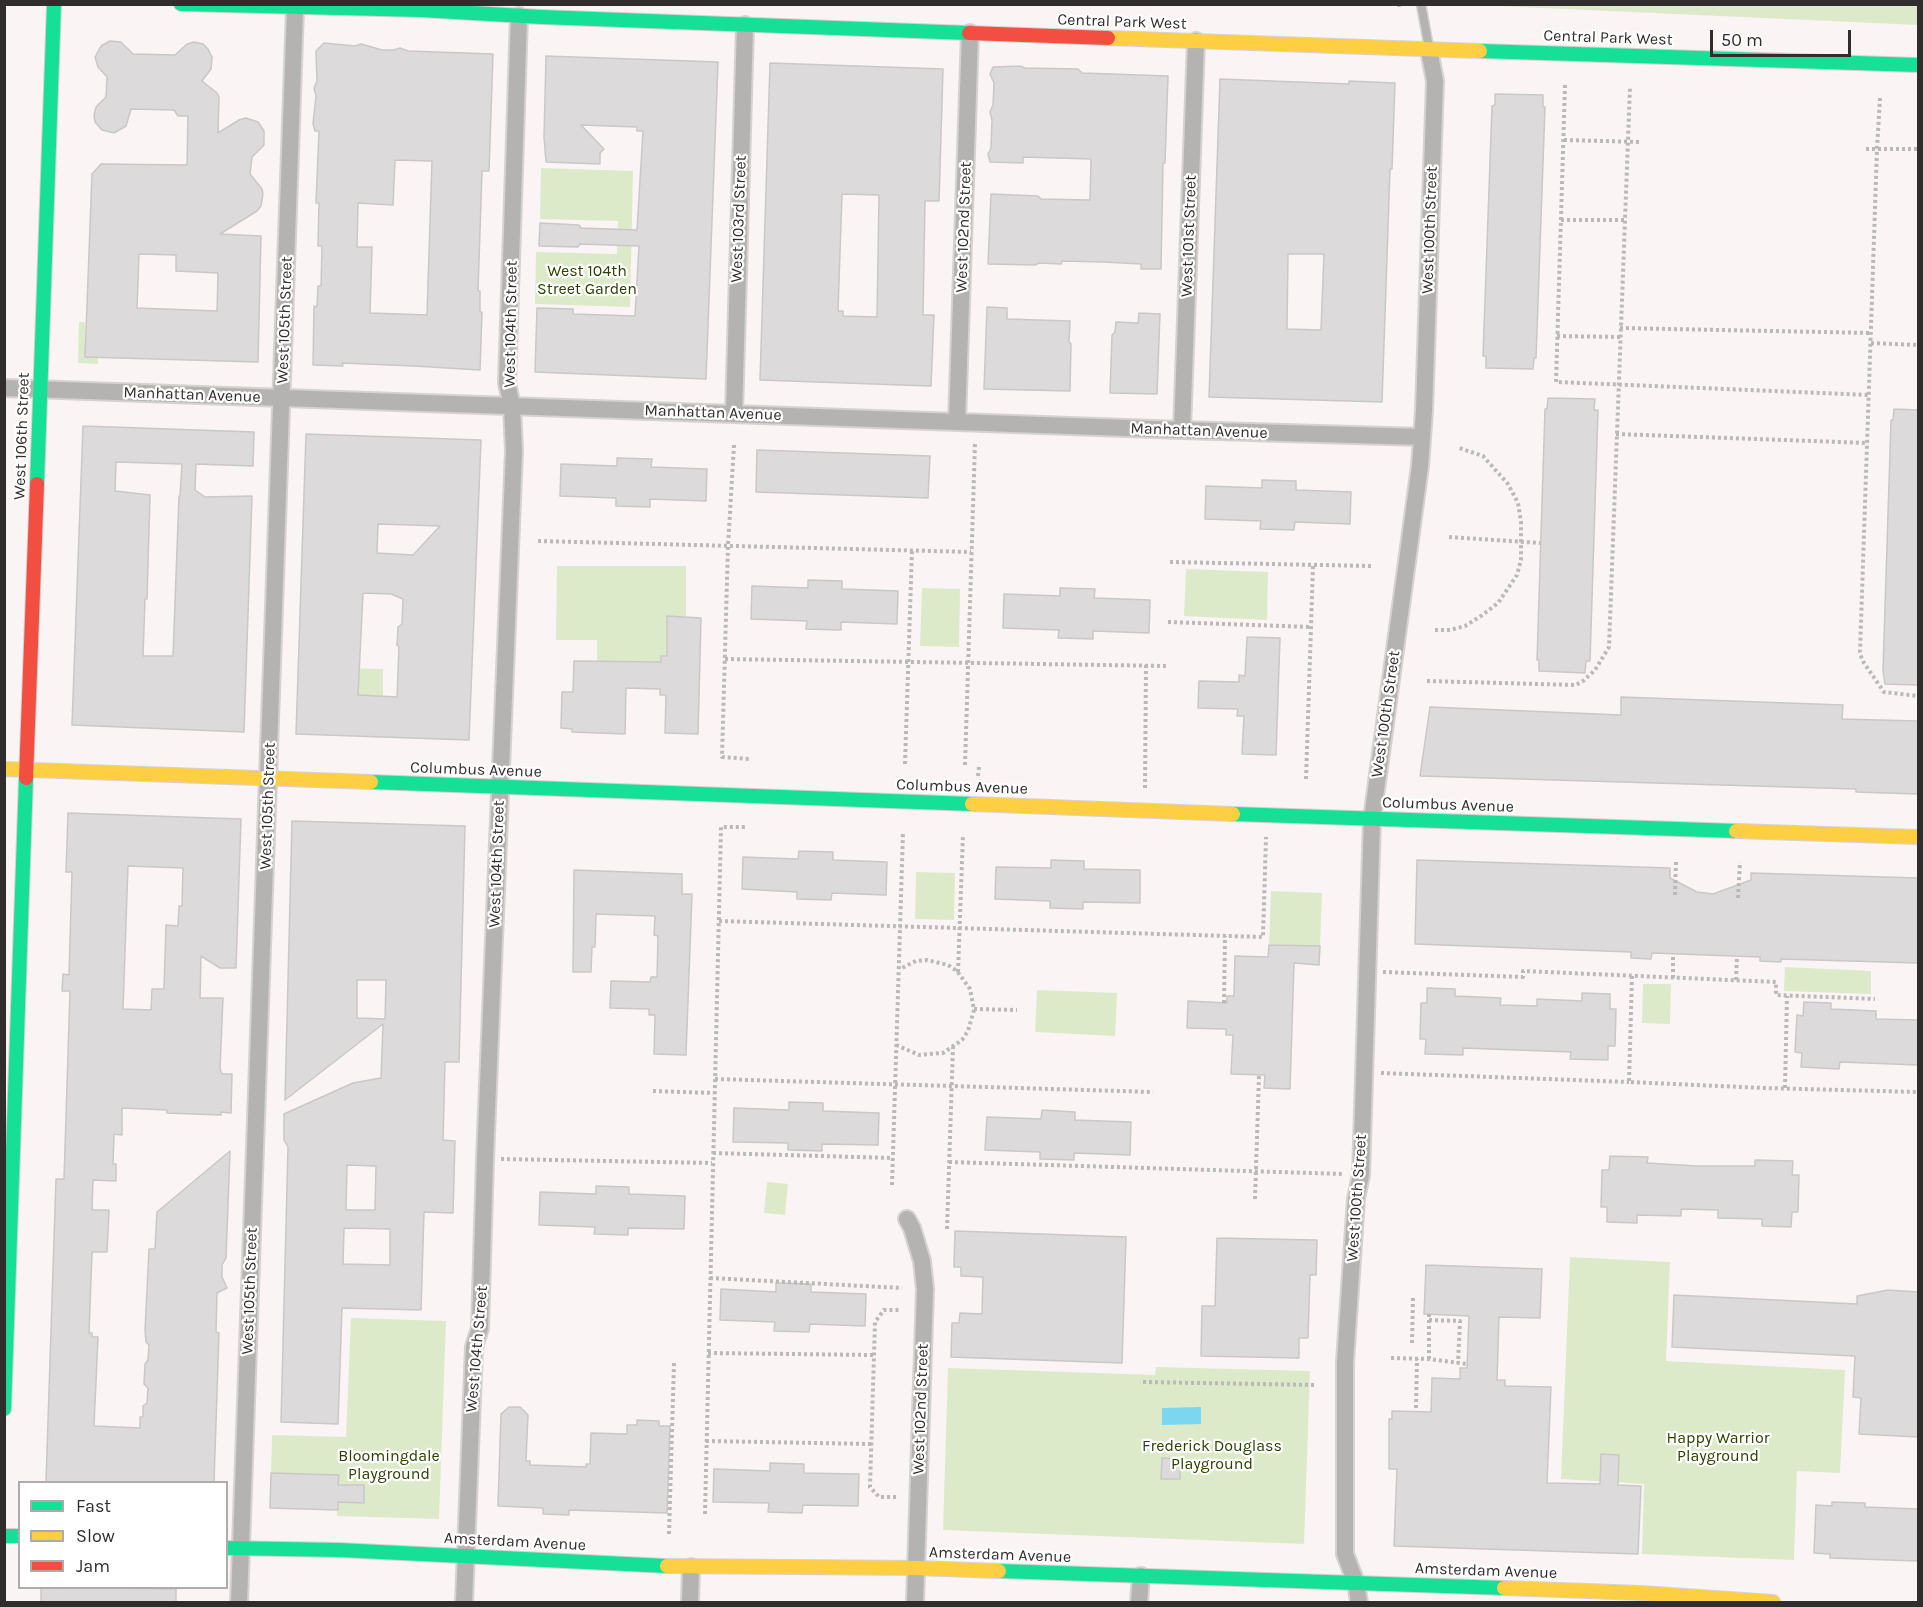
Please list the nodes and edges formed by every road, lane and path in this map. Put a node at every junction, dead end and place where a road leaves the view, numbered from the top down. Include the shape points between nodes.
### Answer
1 (54, 4) edge
2 (181, 4) edge
3 (1421, 4) edge
4 (295, 9) junction
5 (519, 16) junction
6 (745, 25) junction
7 (970, 33) junction
8 (1196, 41) junction
9 (1429, 50) junction
10 (1918, 65) edge
11 (1565, 85) dead end
12 (1629, 87) dead end
13 (1880, 98) dead end
14 (1564, 140) junction
15 (1628, 142) junction
16 (1640, 142) dead end
17 (1866, 149) dead end
18 (1877, 149) junction
19 (1918, 149) edge
20 (1561, 220) junction
21 (1625, 220) junction
22 (1620, 328) junction
23 (1872, 333) junction
24 (1557, 336) junction
25 (1620, 337) junction
26 (1871, 344) junction
27 (1918, 345) edge
28 (1618, 385) junction
29 (4, 388) edge
30 (40, 389) junction
31 (1870, 395) junction
32 (283, 398) junction
33 (512, 406) junction
34 (734, 414) junction
35 (957, 422) junction
36 (1182, 430) junction
37 (1616, 434) junction
38 (1422, 437) junction
39 (975, 443) dead end
40 (1868, 443) junction
41 (734, 445) dead end
42 (1459, 448) dead end
43 (1449, 537) dead end
44 (538, 541) dead end
45 (1521, 541) junction
46 (1540, 543) dead end
47 (728, 546) junction
48 (912, 550) junction
49 (971, 552) junction
50 (1170, 562) dead end
51 (1313, 566) junction
52 (1371, 566) dead end
53 (1168, 622) dead end
54 (1311, 627) junction
55 (1435, 630) dead end
56 (725, 659) junction
57 (909, 662) junction
58 (968, 662) junction
59 (1146, 665) junction
60 (1167, 666) dead end
61 (1427, 681) dead end
62 (1918, 696) edge
63 (750, 759) dead end
64 (905, 764) dead end
65 (965, 765) dead end
66 (979, 767) dead end
67 (4, 769) edge
68 (26, 770) junction
69 (978, 776) dead end
70 (269, 779) junction
71 (1306, 779) dead end
72 (500, 787) junction
73 (1145, 810) junction
74 (1267, 814) junction
75 (1372, 819) junction
76 (747, 826) dead end
77 (903, 832) dead end
78 (963, 834) dead end
79 (1918, 837) edge
80 (1676, 861) dead end
81 (1740, 862) dead end
82 (1675, 895) dead end
83 (1738, 898) dead end
84 (718, 921) junction
85 (900, 927) junction
86 (960, 928) junction
87 (1225, 936) junction
88 (1673, 954) dead end
89 (1737, 957) dead end
90 (899, 969) junction
91 (1367, 972) junction
92 (958, 973) junction
93 (1632, 976) junction
94 (1673, 978) junction
95 (1736, 980) junction
96 (1787, 996) junction
97 (1875, 999) dead end
98 (1224, 1003) dead end
99 (974, 1009) junction
100 (1017, 1010) dead end
101 (896, 1045) junction
102 (953, 1047) junction
103 (1364, 1073) junction
104 (1259, 1075) dead end
105 (715, 1079) junction
106 (1629, 1082) junction
107 (895, 1084) junction
108 (952, 1086) junction
109 (1785, 1088) junction
110 (653, 1091) dead end
111 (1153, 1092) dead end
112 (1918, 1092) edge
113 (714, 1093) junction
114 (713, 1153) junction
115 (893, 1158) junction
116 (485, 1159) junction
117 (949, 1162) junction
118 (713, 1163) junction
119 (1256, 1172) junction
120 (1361, 1175) junction
121 (892, 1185) dead end
122 (1255, 1199) dead end
123 (907, 1219) dead end
124 (947, 1229) dead end
125 (710, 1278) junction
126 (902, 1288) dead end
127 (1413, 1298) dead end
128 (901, 1310) dead end
129 (1429, 1314) dead end
130 (1429, 1320) junction
131 (1412, 1343) dead end
132 (708, 1353) junction
133 (874, 1355) junction
134 (1391, 1358) dead end
135 (1417, 1359) junction
136 (1429, 1359) junction
137 (674, 1363) dead end
138 (1458, 1363) junction
139 (1467, 1364) dead end
140 (1143, 1382) dead end
141 (1316, 1385) dead end
142 (1416, 1408) dead end
143 (4, 1409) edge
144 (706, 1441) junction
145 (871, 1444) junction
146 (896, 1497) dead end
147 (705, 1514) dead end
148 (669, 1533) dead end
149 (233, 1549) edge
150 (465, 1556) junction
151 (691, 1567) junction
152 (916, 1568) junction
153 (1141, 1576) junction
154 (1356, 1583) junction
155 (1591, 1597) edge
156 (239, 1602) edge
157 (464, 1602) edge
158 (690, 1602) edge
159 (915, 1602) edge
160 (1139, 1602) edge
161 (1359, 1602) edge
162 (1773, 1602) edge

1 - 30 main road, West 106th Street
2 - 4 main road, Central Park West
3 - 9 lane, West 100th Street
4 - 5 main road, Central Park West
4 - 32 street, West 105th Street
5 - 6 main road, Central Park West
5 - 33 street, West 104th Street via 507,383
6 - 7 main road, Central Park West
6 - 34 street, West 103rd Street
7 - 8 main road, Central Park West
7 - 35 street, West 102nd Street
8 - 9 main road, Central Park West
8 - 36 street, West 101st Street
9 - 10 main road, Central Park West
9 - 38 street, West 100th Street via 1435,81
11 - 14 path
12 - 15 path
13 - 18 path
14 - 15 path
14 - 20 path
15 - 16 path
15 - 21 path
17 - 18 path
18 - 19 path
18 - 23 path
20 - 21 path
20 - 24 path
21 - 22 path
22 - 23 path
22 - 25 path
23 - 26 path
24 - 25 path
24 - 28 path via 1556,382
25 - 28 path
26 - 27 path
26 - 31 path
28 - 31 path
28 - 37 path
29 - 30 street, Manhattan Avenue
30 - 32 street, Manhattan Avenue
30 - 68 main road, West 106th Street
31 - 40 path
32 - 33 street, Manhattan Avenue
32 - 70 street, West 105th Street
33 - 34 street, Manhattan Avenue
33 - 72 street, West 104th Street via 514,451
34 - 35 street, Manhattan Avenue
35 - 36 street, Manhattan Avenue
36 - 38 street, Manhattan Avenue
37 - 40 path
37 - 61 path via 1610,639 1595,670 1583,681 1568,685
38 - 75 street, West 100th Street
39 - 49 path
40 - 62 path via 1861,657 1884,692
41 - 47 path
42 - 45 path via 1483,456 1508,484 1518,503
43 - 45 path
44 - 47 path
45 - 46 path
45 - 55 path via 1517,575 1498,603 1465,626
47 - 48 path
47 - 56 path
48 - 49 path
48 - 57 path
49 - 58 path
50 - 51 path
51 - 52 path
51 - 54 path
53 - 54 path
54 - 71 path
56 - 57 path
56 - 63 path via 722,757
57 - 58 path
57 - 64 path
58 - 59 path
58 - 65 path
59 - 60 path
59 - 73 path
66 - 69 path
67 - 68 main road, Columbus Avenue
68 - 70 main road, Columbus Avenue
68 - 143 main road, West 106th Street
70 - 72 main road, Columbus Avenue
70 - 149 street, West 105th Street
72 - 73 main road, Columbus Avenue
72 - 116 street, West 104th Street
73 - 74 main road, Columbus Avenue
74 - 75 main road, Columbus Avenue
74 - 87 path via 1263,937
75 - 79 main road, Columbus Avenue
75 - 91 street, West 100th Street
76 - 84 path via 721,827
77 - 85 path
78 - 86 path
80 - 82 path
81 - 83 path
84 - 85 path
84 - 105 path
85 - 86 path
85 - 90 path
86 - 87 path
86 - 92 path
87 - 98 path
88 - 94 path
89 - 95 path
90 - 92 path via 927,960 948,965
90 - 101 path
91 - 93 path via 1523,977 1523,971
91 - 103 street, West 100th Street
92 - 99 path via 970,989
93 - 94 path
93 - 106 path
94 - 95 path
95 - 96 path via 1776,982 1776,995
96 - 97 path
96 - 109 path
99 - 100 path
99 - 102 path via 968,1031
101 - 102 path via 919,1055 943,1053
101 - 107 path
102 - 108 path
103 - 106 path
103 - 120 street, West 100th Street
104 - 119 path
105 - 107 path
105 - 113 path
106 - 109 path
107 - 108 path
107 - 115 path
108 - 111 path
108 - 117 path
109 - 112 path
110 - 113 path
113 - 114 path
114 - 115 path
114 - 118 path
115 - 121 path
116 - 118 path
116 - 150 street, West 104th Street via 480,1328 474,1347
117 - 119 path
117 - 124 path
118 - 125 path
119 - 120 path
119 - 122 path
120 - 154 street, West 100th Street via 1345,1362 1345,1554
123 - 152 street, West 102nd Street via 922,1261 925,1288
125 - 126 path
125 - 132 path
127 - 131 path
128 - 133 path via 884,1310 875,1322
129 - 130 path
130 - 136 path
130 - 138 path via 1460,1322
132 - 133 path
132 - 144 path
133 - 145 path
134 - 135 path
135 - 136 path
135 - 142 path
136 - 138 path
137 - 148 path
138 - 139 path
140 - 141 path
144 - 145 path
144 - 147 path
145 - 146 path via 870,1487 879,1497
149 - 150 main road, Amsterdam Avenue
149 - 156 street, West 105th Street
150 - 151 main road, Amsterdam Avenue
150 - 157 street, West 104th Street
151 - 152 main road, Amsterdam Avenue
151 - 158 street
152 - 153 main road, Amsterdam Avenue
152 - 159 street, West 102nd Street
153 - 154 main road, Amsterdam Avenue
153 - 160 street
154 - 155 main road, Amsterdam Avenue
154 - 161 street, West 100th Street
155 - 162 main road, Amsterdam Avenue

